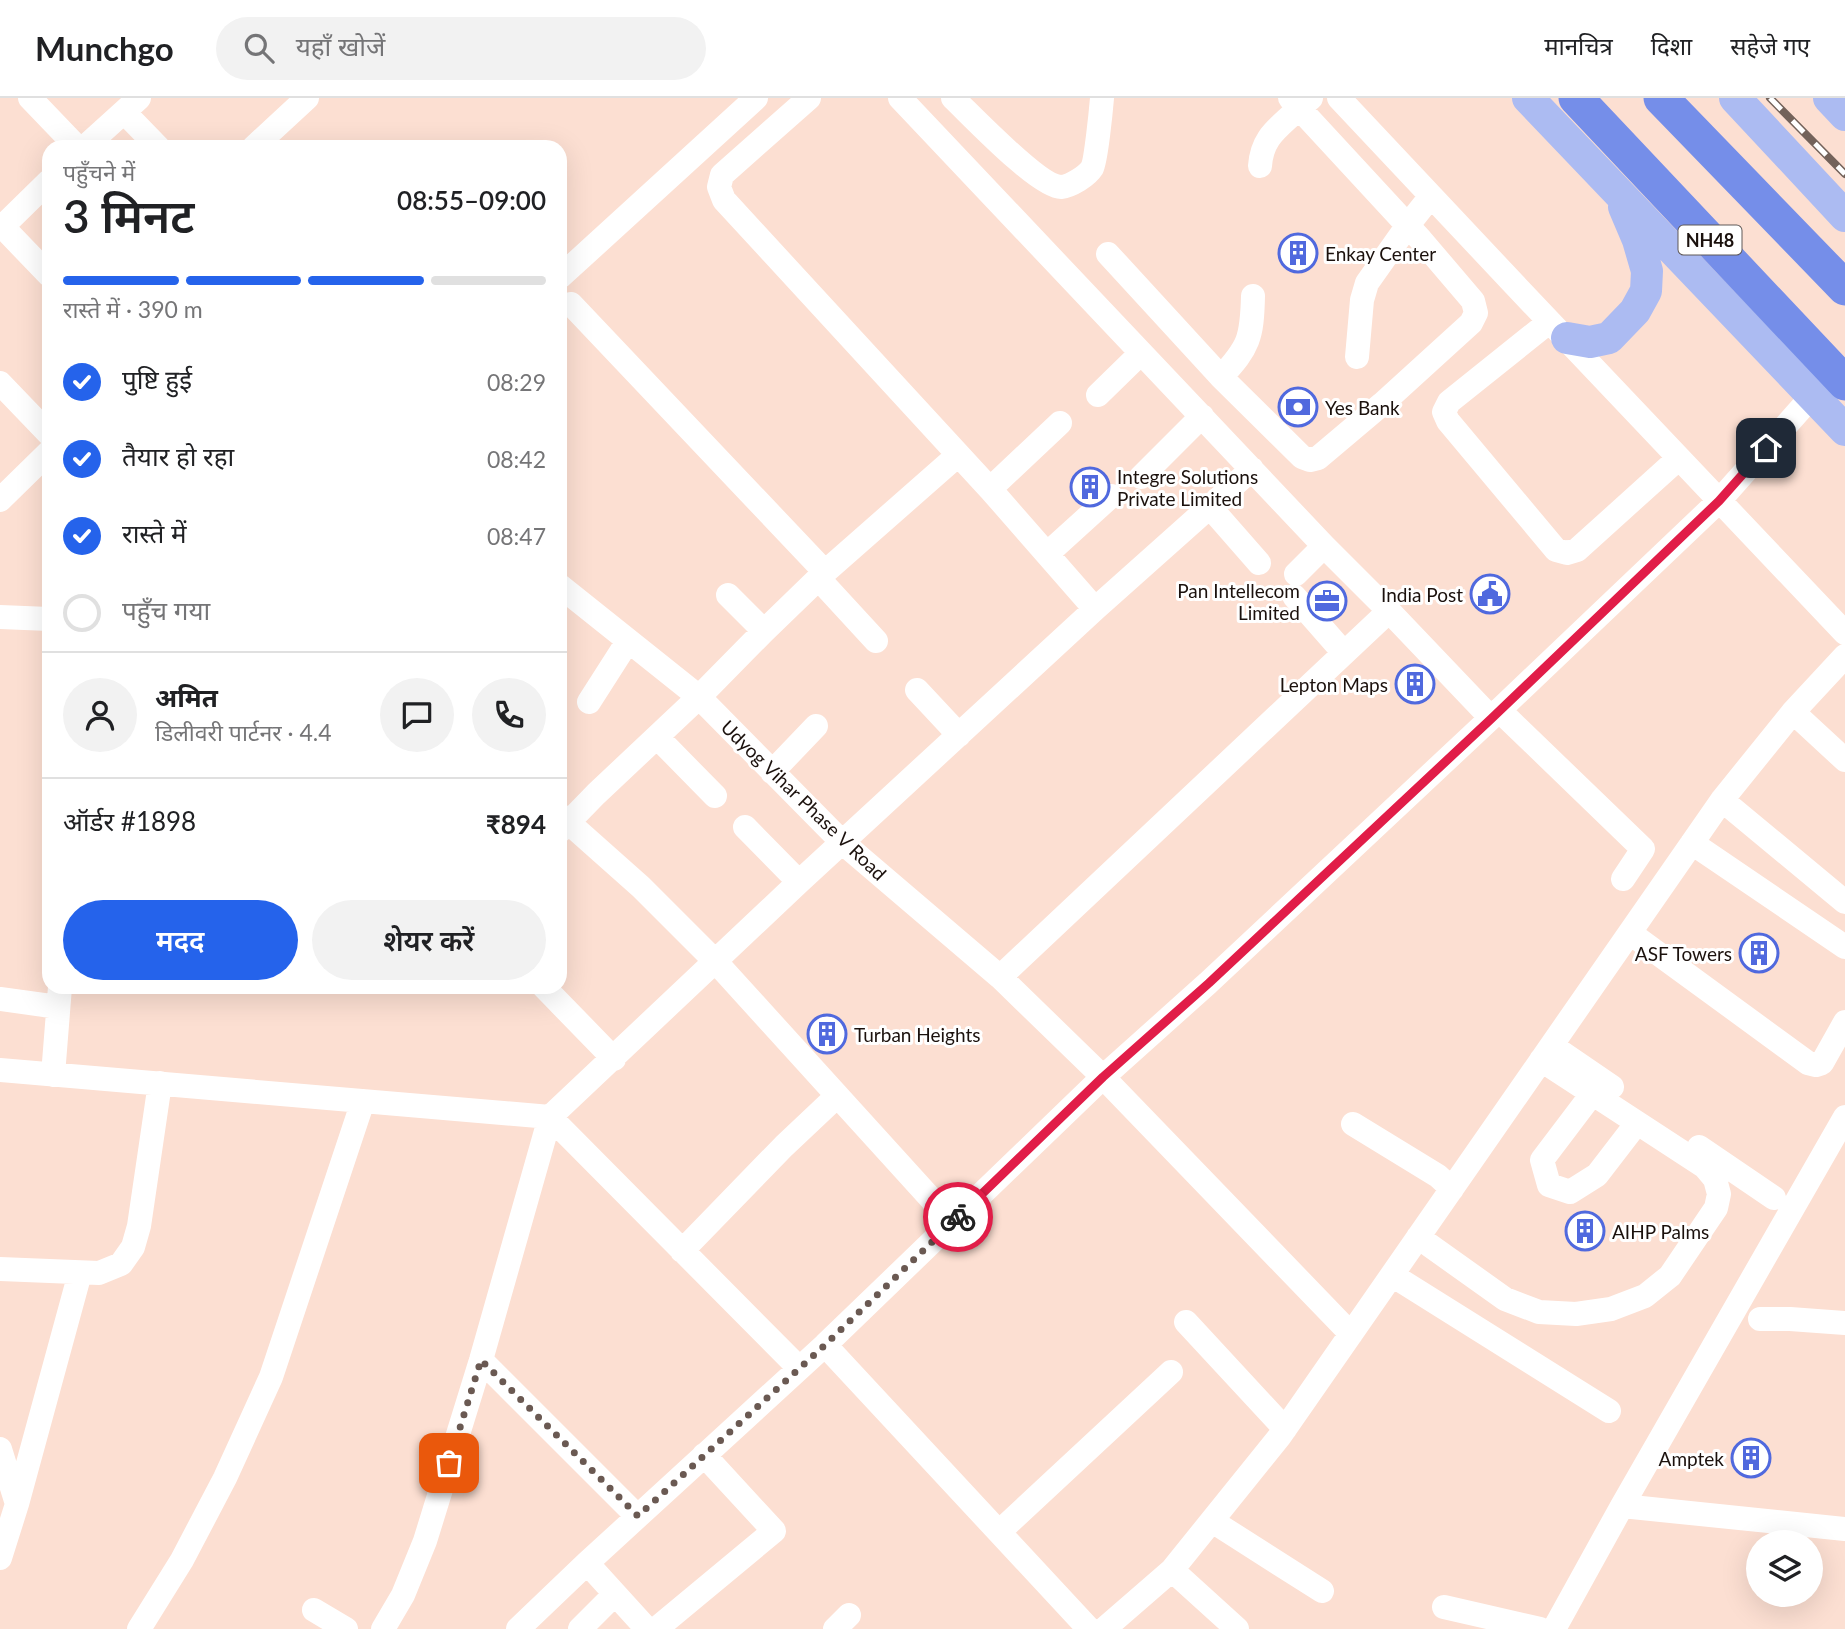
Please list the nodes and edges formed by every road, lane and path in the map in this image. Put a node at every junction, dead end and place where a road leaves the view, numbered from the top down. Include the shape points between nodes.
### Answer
1 (30, 98) edge
2 (307, 98) edge
3 (756, 98) edge
4 (809, 98) edge
5 (900, 98) edge
6 (953, 98) edge
7 (1102, 98) edge
8 (1339, 98) edge
9 (1528, 98) edge
10 (1576, 98) edge
11 (1661, 98) edge
12 (1735, 98) edge
13 (1829, 98) edge
14 (1300, 101) edge
15 (131, 105) edge
16 (1845, 115) edge
17 (70, 140) edge
18 (93, 140) edge
19 (154, 140) edge
20 (262, 140) edge
21 (1260, 166) dead end
22 (42, 188) edge
23 (1619, 193) junction
24 (1431, 197) junction
25 (1845, 216) edge
26 (1408, 225) junction
27 (1, 226) edge
28 (1108, 254) dead end
29 (42, 268) edge
30 (567, 271) edge
31 (1845, 288) edge
32 (1253, 296) dead end
33 (571, 304) dead end
34 (1558, 330) junction
35 (1140, 353) junction
36 (1357, 357) dead end
37 (1221, 377) junction
38 (0, 383) edge
39 (1845, 383) edge
40 (1098, 395) dead end
41 (1813, 395) junction
42 (1202, 416) junction
43 (1060, 423) dead end
44 (42, 428) edge
45 (1845, 429) edge
46 (42, 443) edge
47 (958, 455) junction
48 (1679, 458) junction
49 (1252, 469) junction
50 (1141, 477) dead end
51 (990, 489) junction
52 (1111, 496) dead end
53 (0, 500) edge
54 (1719, 501) junction
55 (1210, 507) junction
56 (1324, 546) junction
57 (1047, 554) junction
58 (1259, 563) dead end
59 (822, 575) junction
60 (567, 592) edge
61 (728, 595) dead end
62 (1095, 608) junction
63 (1389, 611) junction
64 (0, 617) edge
65 (42, 619) edge
66 (764, 631) junction
67 (1845, 633) edge
68 (628, 641) junction
69 (876, 641) dead end
70 (1344, 653) junction
71 (1845, 656) edge
72 (917, 690) dead end
73 (699, 698) junction
74 (589, 702) dead end
75 (1793, 712) junction
76 (1495, 714) junction
77 (816, 726) dead end
78 (959, 735) junction
79 (657, 737) junction
80 (1845, 760) edge
81 (772, 772) junction
82 (715, 796) dead end
83 (1722, 800) junction
84 (567, 819) edge
85 (567, 825) edge
86 (745, 827) dead end
87 (843, 843) junction
88 (1692, 843) junction
89 (1623, 879) dead end
90 (799, 882) junction
91 (1845, 902) edge
92 (1630, 933) junction
93 (1845, 947) edge
94 (716, 962) junction
95 (1000, 977) junction
96 (551, 994) edge
97 (59, 997) edge
98 (0, 999) edge
99 (1845, 1022) edge
100 (1546, 1053) junction
101 (614, 1059) junction
102 (0, 1070) edge
103 (52, 1075) junction
104 (1103, 1077) junction
105 (160, 1083) junction
106 (1592, 1094) junction
107 (838, 1096) junction
108 (363, 1101) junction
109 (550, 1117) junction
110 (1845, 1117) edge
111 (1637, 1123) junction
112 (1353, 1124) dead end
113 (1452, 1189) junction
114 (1774, 1198) dead end
115 (953, 1223) junction
116 (1418, 1237) junction
117 (682, 1251) junction
118 (0, 1269) edge
119 (80, 1273) junction
120 (1392, 1275) junction
121 (1760, 1319) dead end
122 (1186, 1322) dead end
123 (1845, 1323) edge
124 (1351, 1334) junction
125 (825, 1345) junction
126 (481, 1360) junction
127 (799, 1368) junction
128 (1171, 1372) dead end
129 (1609, 1411) dead end
130 (1285, 1429) junction
131 (0, 1449) edge
132 (704, 1455) junction
133 (5, 1480) edge
134 (17, 1504) junction
135 (1622, 1506) junction
136 (638, 1516) junction
137 (1212, 1521) junction
138 (1845, 1529) edge
139 (999, 1532) junction
140 (0, 1558) edge
141 (587, 1563) junction
142 (1172, 1570) junction
143 (1322, 1591) dead end
144 (615, 1594) junction
145 (1444, 1607) dead end
146 (314, 1610) dead end
147 (139, 1629) edge
148 (346, 1629) edge
149 (383, 1629) edge
150 (518, 1629) edge
151 (580, 1629) edge
152 (647, 1629) edge
153 (656, 1629) edge
154 (1089, 1629) edge
155 (1104, 1629) edge
156 (1237, 1629) edge
157 (1540, 1629) edge
158 (1554, 1629) edge

1 - 17 street
2 - 20 street
3 - 30 street
4 - 47 street via 722,175 719,187 724,200
5 - 35 street
6 - 7 street via 1020,162 1047,183 1061,187 1079,181 1093,167
8 - 24 street
9 - 23 main road
10 - 39 highway, NH48
11 - 31 highway
12 - 25 main road
13 - 16 main road
14 - 21 street via 1265,141
14 - 26 street
15 - 18 street
15 - 19 street
22 - 27 street
23 - 34 main road via 1647,271 1646,291 1635,311 1609,338 1590,342
23 - 41 main road
24 - 26 street
24 - 34 street
26 - 36 street via 1367,283
26 - 37 street via 1473,301 1476,313 1471,323 1318,458 1302,457
27 - 29 street
28 - 37 street
32 - 37 street via 1249,340
33 - 59 street
34 - 48 street
34 - 48 street via 1449,402 1444,412 1556,550 1577,550
35 - 40 street
35 - 42 street
38 - 44 street
41 - 45 main road
41 - 54 street
42 - 49 street
42 - 50 street
43 - 51 street
46 - 53 street
47 - 51 street
47 - 59 street
48 - 54 street
49 - 55 street
49 - 56 street
51 - 57 street
52 - 57 street
54 - 67 street
54 - 76 street
55 - 58 street
55 - 62 street
56 - 63 street
56 - 70 street via 1295,585
57 - 62 street
59 - 66 street
59 - 69 street
60 - 68 street, Udyog Vihar Phase V Road
61 - 66 street
62 - 78 street
63 - 70 street
63 - 76 street
64 - 65 street
66 - 73 street
68 - 73 street, Udyog Vihar Phase V Road
68 - 74 street
70 - 95 street
71 - 75 street
72 - 78 street
73 - 79 street
73 - 81 street, Udyog Vihar Phase V Road
75 - 80 street
75 - 83 street
76 - 89 street via 1643,849
76 - 104 street
77 - 81 street
78 - 87 street
79 - 82 street
79 - 84 street
81 - 87 street, Udyog Vihar Phase V Road
83 - 88 street
83 - 91 street
85 - 94 street via 641,887
86 - 90 street
87 - 90 street
87 - 95 street, Udyog Vihar Phase V Road
88 - 92 street
88 - 93 street
90 - 94 street
92 - 99 street via 1808,1063 1822,1063
92 - 100 street
94 - 101 street
94 - 107 street
95 - 104 street, Udyog Vihar Phase V Road
96 - 101 street
97 - 98 street
97 - 103 street
100 - 106 street
100 - 113 street
100 - 114 street
101 - 109 street
102 - 103 street
103 - 105 street
104 - 115 street
104 - 124 street, Udyog Vihar Phase V Road
105 - 108 street
105 - 119 street via 133,1247 121,1264 99,1273
106 - 111 street
106 - 111 street via 1542,1160 1549,1185 1570,1192 1597,1175
107 - 115 street
107 - 117 street
108 - 109 street
108 - 147 street via 271,1377 225,1478
109 - 117 street
109 - 126 street
110 - 135 street
111 - 116 street via 1705,1167 1719,1194 1716,1208 1670,1276 1645,1296 1611,1309 1576,1314 1539,1312 1506,1298
112 - 113 street via 1438,1175
113 - 116 street
115 - 125 street
116 - 120 street
117 - 127 street
118 - 119 street
119 - 134 street
120 - 124 street
120 - 129 street
121 - 123 street
122 - 130 street
124 - 130 street
125 - 127 street
125 - 139 street
126 - 136 street
126 - 149 street via 425,1541
127 - 132 street
128 - 139 street
130 - 137 street
131 - 133 street
132 - 136 street
132 - 153 street via 774,1531
133 - 134 street
134 - 140 street
135 - 138 street
135 - 158 street
136 - 141 street
137 - 142 street
137 - 143 street
139 - 154 street
141 - 144 street
141 - 150 street
142 - 155 street
142 - 156 street
144 - 151 street
144 - 152 street
145 - 157 street
146 - 148 street

